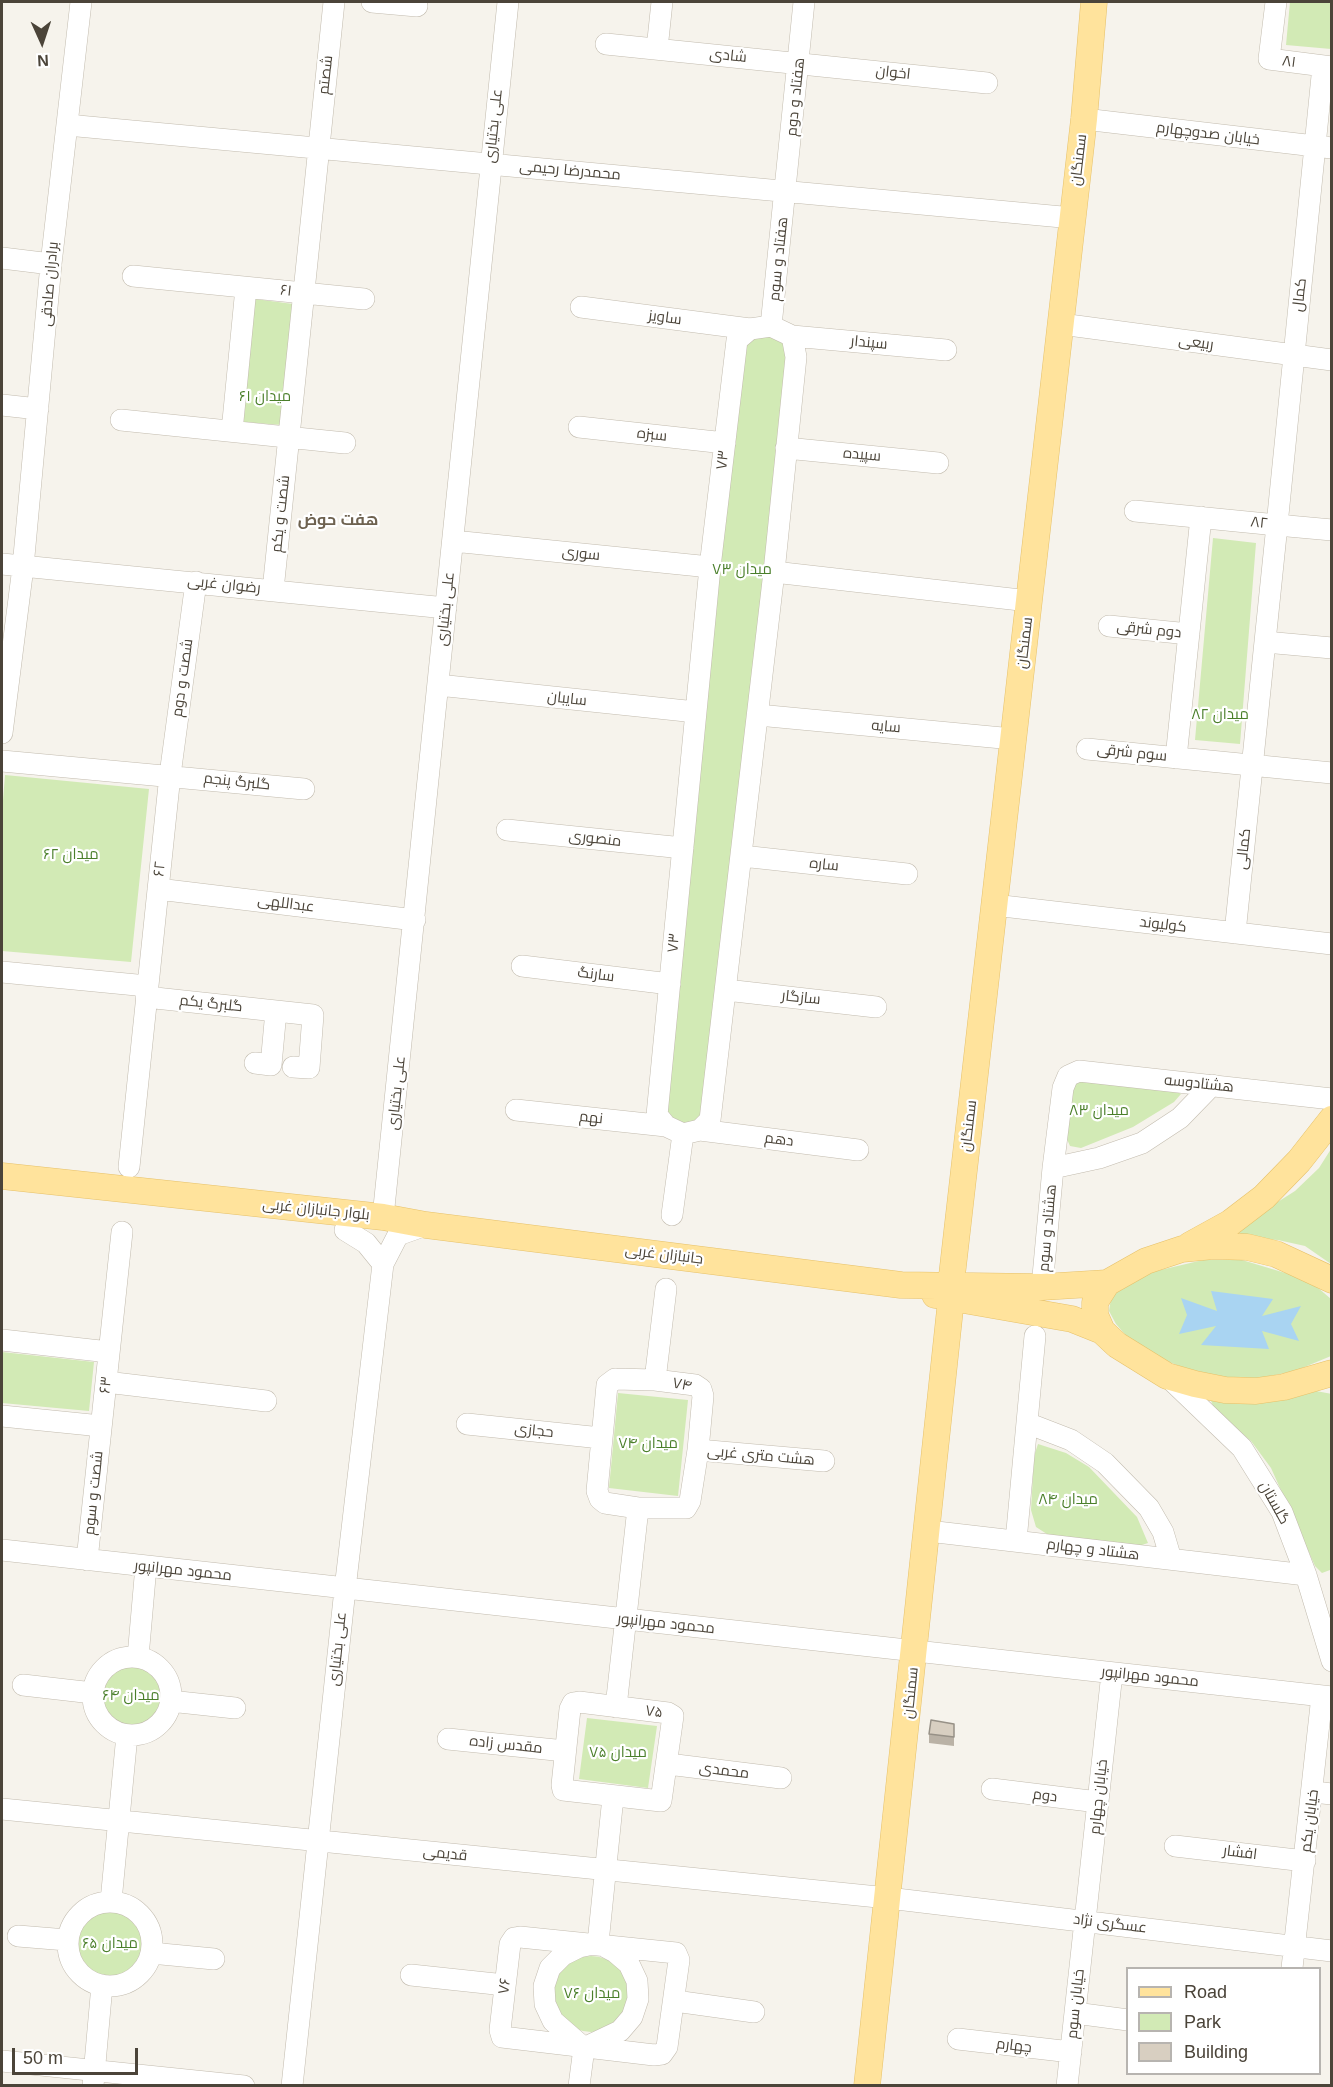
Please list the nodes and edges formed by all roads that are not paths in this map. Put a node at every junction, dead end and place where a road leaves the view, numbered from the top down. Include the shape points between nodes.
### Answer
1 (81, 2) edge
2 (334, 2) edge
3 (372, 2) edge
4 (508, 2) edge
5 (662, 2) edge
6 (804, 2) edge
7 (1094, 2) edge
8 (1276, 2) edge
9 (417, 6) dead end
10 (606, 44) dead end
11 (657, 49) junction
12 (800, 63) junction
13 (1327, 66) edge
14 (987, 83) dead end
15 (1084, 118) junction
16 (67, 125) junction
17 (1323, 147) edge
18 (319, 148) junction
19 (490, 163) junction
20 (786, 192) junction
21 (1073, 218) junction
22 (2, 258) edge
23 (51, 264) junction
24 (133, 276) dead end
25 (246, 288) junction
26 (304, 293) junction
27 (364, 299) dead end
28 (581, 307) dead end
29 (1061, 324) junction
30 (771, 326) junction
31 (750, 329) junction
32 (792, 336) junction
33 (946, 350) dead end
34 (1294, 356) junction
35 (1332, 360) edge
36 (2, 405) edge
37 (38, 409) junction
38 (121, 420) dead end
39 (579, 427) dead end
40 (232, 431) junction
41 (289, 437) junction
42 (345, 442) dead end
43 (724, 443) junction
44 (786, 448) junction
45 (938, 463) dead end
46 (1135, 511) dead end
47 (1201, 517) junction
48 (1276, 525) junction
49 (1332, 530) edge
50 (453, 542) junction
51 (2, 564) edge
52 (23, 567) junction
53 (710, 567) junction
54 (774, 572) junction
55 (196, 582) junction
56 (273, 591) junction
57 (1029, 601) junction
58 (446, 608) junction
59 (1109, 626) dead end
60 (1189, 634) junction
61 (1265, 642) junction
62 (1332, 648) edge
63 (438, 685) junction
64 (696, 712) junction
65 (758, 715) junction
66 (2, 733) edge
67 (1013, 740) junction
68 (1087, 748) dead end
69 (1176, 758) junction
70 (2, 761) edge
71 (1252, 765) junction
72 (1332, 773) edge
73 (170, 775) junction
74 (304, 789) dead end
75 (507, 830) dead end
76 (683, 848) junction
77 (742, 856) junction
78 (907, 874) dead end
79 (158, 889) junction
80 (994, 905) junction
81 (415, 920) junction
82 (1235, 933) junction
83 (1332, 944) edge
84 (522, 966) dead end
85 (2, 972) edge
86 (670, 984) junction
87 (726, 990) junction
88 (147, 992) junction
89 (876, 1007) dead end
90 (276, 1011) junction
91 (255, 1063) dead end
92 (293, 1067) dead end
93 (1068, 1076) joint
94 (1212, 1085) junction
95 (1332, 1099) edge
96 (516, 1110) dead end
97 (1332, 1119) edge
98 (683, 1130) junction
99 (858, 1150) dead end
100 (129, 1167) dead end
101 (1053, 1168) junction
102 (2, 1176) edge
103 (2, 1191) edge
104 (672, 1215) dead end
105 (384, 1217) junction
106 (426, 1225) junction
107 (345, 1230) junction
108 (122, 1232) dead end
109 (1182, 1249) junction
110 (383, 1264) junction
111 (1332, 1280) edge
112 (1107, 1283) junction
113 (1042, 1287) junction
114 (666, 1289) dead end
115 (951, 1292) junction
116 (1102, 1331) junction
117 (1035, 1336) dead end
118 (2, 1340) edge
119 (109, 1352) junction
120 (1330, 1375) edge
121 (1167, 1376) junction
122 (655, 1380) junction
123 (106, 1382) junction
124 (266, 1401) dead end
125 (2, 1416) edge
126 (1027, 1423) junction
127 (467, 1424) dead end
128 (101, 1426) junction
129 (601, 1438) junction
130 (698, 1450) junction
131 (824, 1461) dead end
132 (638, 1508) junction
133 (928, 1531) junction
134 (1016, 1541) junction
135 (2, 1550) edge
136 (1171, 1559) junction
137 (87, 1560) junction
138 (146, 1566) junction
139 (1306, 1575) junction
140 (345, 1588) junction
141 (627, 1619) junction
142 (915, 1651) junction
143 (138, 1657) junction
144 (1331, 1657) edge
145 (1112, 1672) junction
146 (22, 1685) dead end
147 (93, 1693) junction
148 (1327, 1696) edge
149 (170, 1701) junction
150 (616, 1707) junction
151 (235, 1708) dead end
152 (127, 1735) junction
153 (448, 1739) dead end
154 (565, 1751) junction
155 (668, 1764) junction
156 (781, 1778) dead end
157 (992, 1789) dead end
158 (1322, 1793) edge
159 (614, 1797) junction
160 (1098, 1802) junction
161 (2, 1809) edge
162 (119, 1821) junction
163 (318, 1841) junction
164 (1175, 1846) dead end
165 (1305, 1861) junction
166 (605, 1870) junction
167 (888, 1898) junction
168 (111, 1902) junction
169 (1085, 1922) junction
170 (18, 1936) dead end
171 (67, 1940) junction
172 (598, 1943) junction
173 (1294, 1946) junction
174 (1332, 1951) edge
175 (151, 1953) junction
176 (214, 1959) dead end
177 (1292, 1967) edge
178 (411, 1975) dead end
179 (505, 1985) junction
180 (102, 1986) junction
181 (675, 2001) junction
182 (754, 2012) dead end
183 (1075, 2013) junction
184 (1126, 2020) edge
185 (958, 2039) dead end
186 (584, 2048) junction
187 (1071, 2052) junction
188 (2, 2061) edge
189 (94, 2078) edge
190 (244, 2085) edge
191 (292, 2085) edge
192 (579, 2085) edge
193 (867, 2085) edge
194 (1067, 2085) edge

1 - 16 street, برادران صادقی
2 - 18 street, شصتم
3 - 9 street
4 - 19 street, علی بختیاری
5 - 11 street
6 - 12 street, هفتاد و دوم
7 - 15 main road, سمنگان
8 - 13 street, ۸۱ via 1269,59
10 - 11 street, شادی
11 - 12 street, شادی
12 - 14 street, اخوان
12 - 20 street, هفتاد و دوم
13 - 17 street, کمال
15 - 17 street, خیابان صدوچهارم
15 - 21 main road, سمنگان
16 - 18 street, محمدرضا رحیمی
16 - 23 street, برادران صادقی
17 - 34 street, کمال
18 - 19 street, محمدرضا رحیمی
18 - 26 street
19 - 20 street, محمدرضا رحیمی
19 - 50 street, علی بختیاری
20 - 21 street, محمدرضا رحیمی
20 - 30 street, هفتاد و سوم
21 - 29 main road, سمنگان
22 - 23 street
23 - 37 street, برادران صادقی
24 - 25 street, ۶۱
25 - 26 street, ۶۱
25 - 40 street
26 - 27 street
26 - 41 street, ۶۱
28 - 31 street, ساویز
29 - 34 street, ربیعی
29 - 57 main road, سمنگان
30 - 31 street
30 - 32 street
31 - 43 street, ۷۳ via 738,340
32 - 33 street, سپندار
32 - 44 street via 796,357
34 - 35 street, ربیعی
34 - 48 street, کمال
36 - 37 street
37 - 52 street, برادران صادقی
38 - 40 street
39 - 43 street, سبزه
40 - 41 street
41 - 42 street
41 - 56 street, شصت و یکم
43 - 53 street, ۷۳
44 - 45 street, سپیده
44 - 54 street
46 - 47 street, ۸۲
47 - 48 street, ۸۲
47 - 60 street
48 - 49 street
48 - 61 street, ۸۲
50 - 53 street, سوری
50 - 58 street, علی بختیاری
51 - 52 street, رضوان غربی
52 - 55 street, رضوان غربی
52 - 66 street, برادران صادقی
53 - 64 street, ۷۳
54 - 57 street
54 - 65 street
55 - 56 street, رضوان غربی
55 - 73 street, شصت و دوم
56 - 58 street, رضوان غربی
57 - 67 main road, سمنگان
58 - 63 street, علی بختیاری
59 - 60 street, دوم شرقی
60 - 69 street
61 - 62 street
61 - 71 street, ۸۲
63 - 64 street, سایبان
63 - 81 street, علی بختیاری
64 - 76 street, ۷۳
65 - 67 street, سایه
65 - 77 street
67 - 80 main road, سمنگان
68 - 69 street, سوم شرقی
69 - 71 street
70 - 73 street
71 - 72 street
71 - 82 street, کمالی
73 - 74 street, گلبرگ پنجم
73 - 79 street, ۶۲
75 - 76 street, منصوری
76 - 86 street, ۷۳
77 - 78 street, ساره
77 - 87 street
79 - 81 street, عبداللهی
79 - 88 street, ۶۲
80 - 82 street, کولیوند
80 - 115 main road, سمنگان
81 - 105 street, علی بختیاری
82 - 83 street, کولیوند
84 - 86 street, سارنگ
85 - 88 street
86 - 98 street, ۷۳ via 657,1114
87 - 89 street, سازگار
87 - 98 street via 710,1120
88 - 90 street, گلبرگ یکم
88 - 100 street
90 - 91 street via 271,1065
90 - 92 street, گلبرگ یکم via 313,1015 309,1068
93 - 94 street, هشتادوسه via 1079,1071
93 - 101 street, هشتاد و سوم
94 - 95 street, هشتادوسه
94 - 101 street, هشتاد و سوم via 1179,1118 1142,1143
96 - 98 street, نهم
97 - 109 main road via 1264,1197 1230,1223
98 - 99 street, دهم
98 - 104 street
101 - 113 street, هشتاد و سوم
102 - 105 main road, بلوار جانبازان غربی
103 - 107 main road, بلوار جانبازان غربی
105 - 106 main road, جانبازان غربی
105 - 107 main road, بلوار جانبازان غربی via 375,1231
106 - 110 street, جانبازان غربی via 398,1236
106 - 115 main road, جانبازان غربی
107 - 110 street via 366,1242
108 - 119 street
109 - 111 main road via 1247,1248 1276,1254
109 - 112 main road via 1146,1261
110 - 140 street, علی بختیاری
112 - 113 main road, جانبازان غربی
112 - 116 main road via 1095,1302 1095,1315
113 - 115 main road, جانبازان غربی
114 - 122 street
115 - 116 main road, جانبازان غربی via 1072,1319
115 - 133 main road, سمنگان
116 - 121 main road, جانبازان غربی
117 - 126 street
118 - 119 street
119 - 123 street, ۶۳
120 - 121 main road, جانبازان غربی via 1256,1392 1225,1390
121 - 139 street, گلستان via 1242,1448 1282,1512
122 - 129 street, ۷۴ via 610,1381
122 - 130 street, ۷۴ via 700,1389 703,1396
123 - 124 street
123 - 128 street, ۶۳
125 - 128 street
126 - 134 street
126 - 136 street via 1071,1440 1105,1463 1149,1508 1163,1532
127 - 129 street, حجازی
128 - 137 street, شصت و سوم
129 - 132 street, ۷۴ via 597,1491 600,1499
130 - 131 street, هشت متری غربی
130 - 132 street, ۷۴ via 686,1508
132 - 141 street
133 - 134 street, هشتاد و چهارم
133 - 142 main road, سمنگان
134 - 136 street, هشتاد و چهارم
135 - 137 street, محمود مهرانپور
136 - 139 street, هشتاد و چهارم
137 - 138 street, محمود مهرانپور
138 - 140 street, محمود مهرانپور
138 - 143 street
139 - 144 street, گلستان
140 - 141 street, محمود مهرانپور
140 - 163 street, علی بختیاری
141 - 142 street, محمود مهرانپور
141 - 150 street
142 - 145 street, محمود مهرانپور
142 - 167 main road, سمنگان
143 - 147 street via 112,1662 99,1675
143 - 149 street via 161,1670 168,1681
145 - 148 street, محمود مهرانپور
145 - 160 street, خیابان چهارم
146 - 147 street
147 - 152 street via 98,1717
148 - 158 street, خیابان یکم
149 - 151 street
149 - 152 street via 164,1719 154,1729
150 - 154 street, ۷۵ via 573,1703
150 - 155 street, ۷۵ via 673,1716
152 - 162 street
153 - 154 street, مقدس زاده
154 - 159 street, ۷۵ via 563,1790
155 - 156 street, محمدی
155 - 159 street, ۷۵ via 661,1801
157 - 160 street, دوم
158 - 165 street, خیابان یکم
159 - 166 street
160 - 169 street, خیابان چهارم
161 - 162 street, قدیمی
162 - 163 street, قدیمی
162 - 168 street
163 - 166 street, قدیمی
163 - 191 street, علی بختیاری
164 - 165 street, افشار
165 - 173 street, خیابان یکم
166 - 167 street, قدیمی
166 - 172 street
167 - 169 street, عسگری نژاد
167 - 193 main road, سمنگان
168 - 171 street via 87,1908 74,1922
168 - 175 street via 124,1904 143,1918 152,1941
169 - 173 street, عسگری نژاد
169 - 183 street, خیابان سوم
170 - 171 street
171 - 180 street via 72,1964 90,1982
172 - 179 street, ۷۶ via 514,1938
172 - 181 street, ۷۶ via 676,1953 679,1960
172 - 186 street, ۷۶ via 629,1964 637,1981 638,1999 632,2017 620,2031
172 - 186 street, ۷۶ via 563,1954 550,1968 544,1986 545,2004 553,2021
173 - 174 street, عسگری نژاد
173 - 177 street, خیابان یکم
175 - 176 street
175 - 180 street via 146,1965 127,1983
178 - 179 street
179 - 186 street, ۷۶ via 502,2037
180 - 189 street
181 - 182 street
181 - 186 street, ۷۶ via 668,2048 662,2054
183 - 184 street
183 - 187 street, خیابان سوم
185 - 187 street, چهارم
186 - 192 street
187 - 194 street, خیابان سوم
188 - 189 street
189 - 190 street

